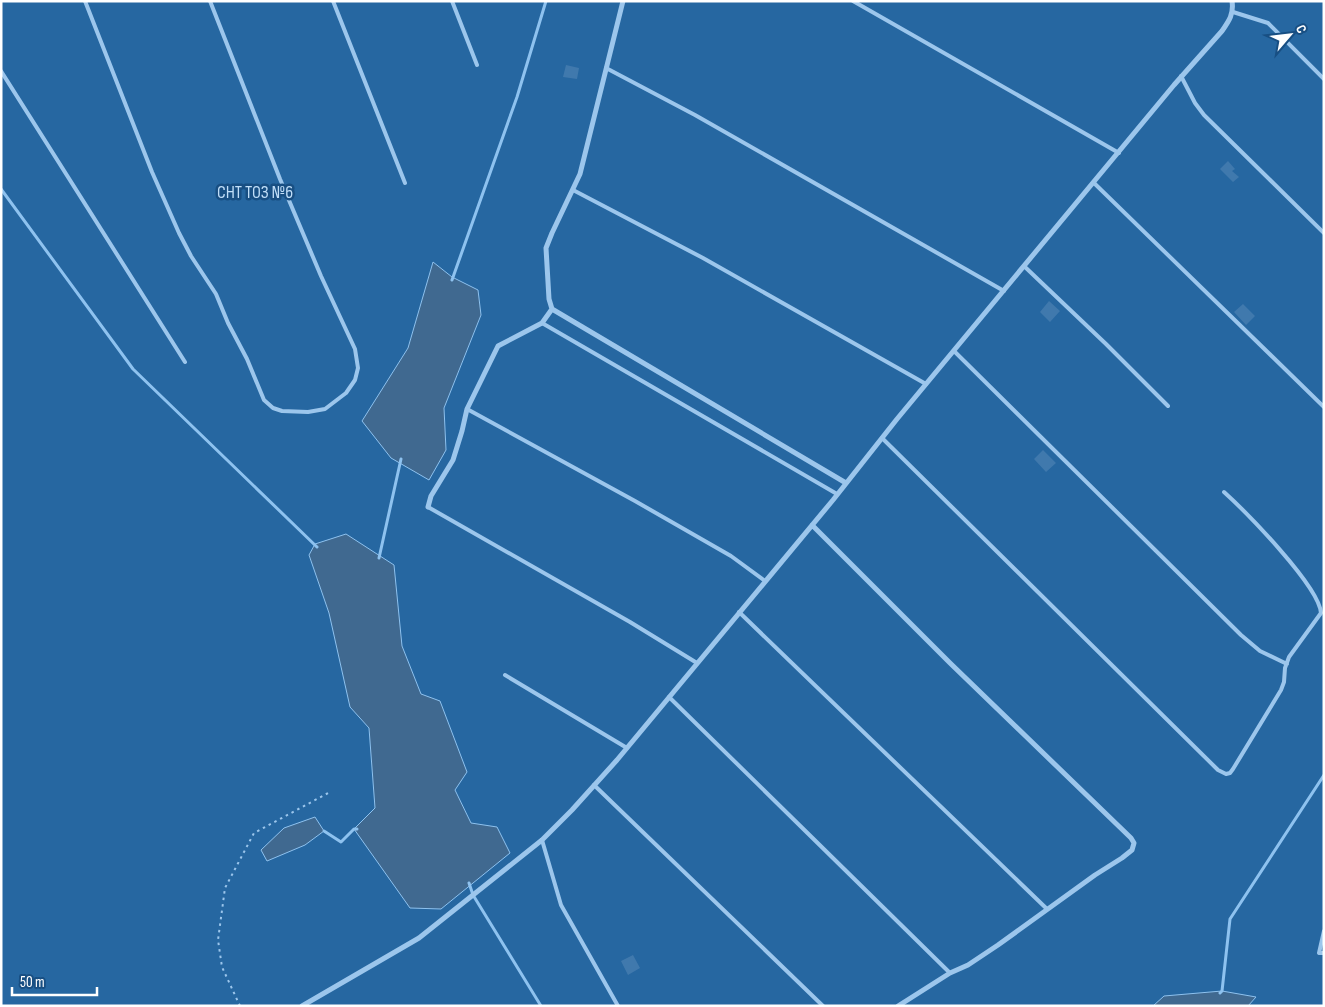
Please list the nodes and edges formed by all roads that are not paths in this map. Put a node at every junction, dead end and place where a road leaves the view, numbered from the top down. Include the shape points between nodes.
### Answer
1 (85, 1) edge
2 (210, 1) edge
3 (333, 1) edge
4 (452, 1) edge
5 (623, 1) edge
6 (853, 1) edge
7 (1232, 1) edge
8 (1233, 12) junction
9 (477, 65) dead end
10 (606, 68) junction
11 (1, 71) edge
12 (1181, 76) junction
13 (1324, 79) edge
14 (1119, 153) junction
15 (405, 183) dead end
16 (1094, 183) junction
17 (573, 190) junction
18 (1324, 232) edge
19 (1024, 267) junction
20 (1004, 291) junction
21 (552, 309) junction
22 (542, 323) junction
23 (954, 351) junction
24 (185, 362) dead end
25 (926, 384) junction
26 (1168, 406) dead end
27 (1324, 408) edge
28 (467, 409) junction
29 (882, 438) junction
30 (846, 483) junction
31 (1224, 492) dead end
32 (837, 494) junction
33 (428, 507) joint
34 (812, 525) junction
35 (765, 581) junction
36 (739, 612) junction
37 (697, 663) junction
38 (1287, 664) junction
39 (505, 675) dead end
40 (669, 697) junction
41 (627, 748) junction
42 (594, 785) junction
43 (542, 840) junction
44 (1047, 909) junction
45 (1324, 931) edge
46 (1324, 953) edge
47 (950, 973) junction
48 (302, 1006) edge
49 (618, 1006) edge
50 (823, 1006) edge
51 (898, 1006) edge

1 - 2 lane via 179,233 190,256 216,294 264,400 282,411 325,409 346,393 355,380 358,368 355,349 280,179
3 - 15 lane
4 - 9 lane
5 - 10 street
6 - 14 lane
7 - 8 street
8 - 12 street via 1222,31
8 - 13 lane via 1268,24
10 - 17 street via 580,174
10 - 20 lane via 695,115
11 - 24 lane
12 - 14 street
12 - 18 lane via 1204,115
14 - 16 street
16 - 19 street
16 - 27 lane
17 - 21 street via 546,248
17 - 25 lane via 703,258
19 - 20 street
19 - 26 lane
20 - 23 street
21 - 22 street
21 - 30 street
22 - 28 street via 498,346
22 - 32 lane
23 - 25 street
23 - 38 lane via 1250,644
25 - 29 street
28 - 33 street via 453,460 431,496
28 - 35 lane via 731,556
29 - 30 street
29 - 38 lane via 1222,773 1230,773 1233,769 1276,700
30 - 32 street
31 - 38 lane via 1290,562 1320,607 1319,618 1296,646
32 - 34 street
33 - 37 lane
34 - 35 street
34 - 44 street via 1131,838 1134,843 1132,850
35 - 36 street
36 - 37 street
36 - 44 lane
37 - 40 street
39 - 41 lane
40 - 41 street
40 - 47 lane
41 - 42 street
42 - 43 street
42 - 50 lane
43 - 48 street via 419,938
43 - 49 lane via 561,905
44 - 47 street via 968,965
45 - 46 lane via 1319,953
47 - 51 street

